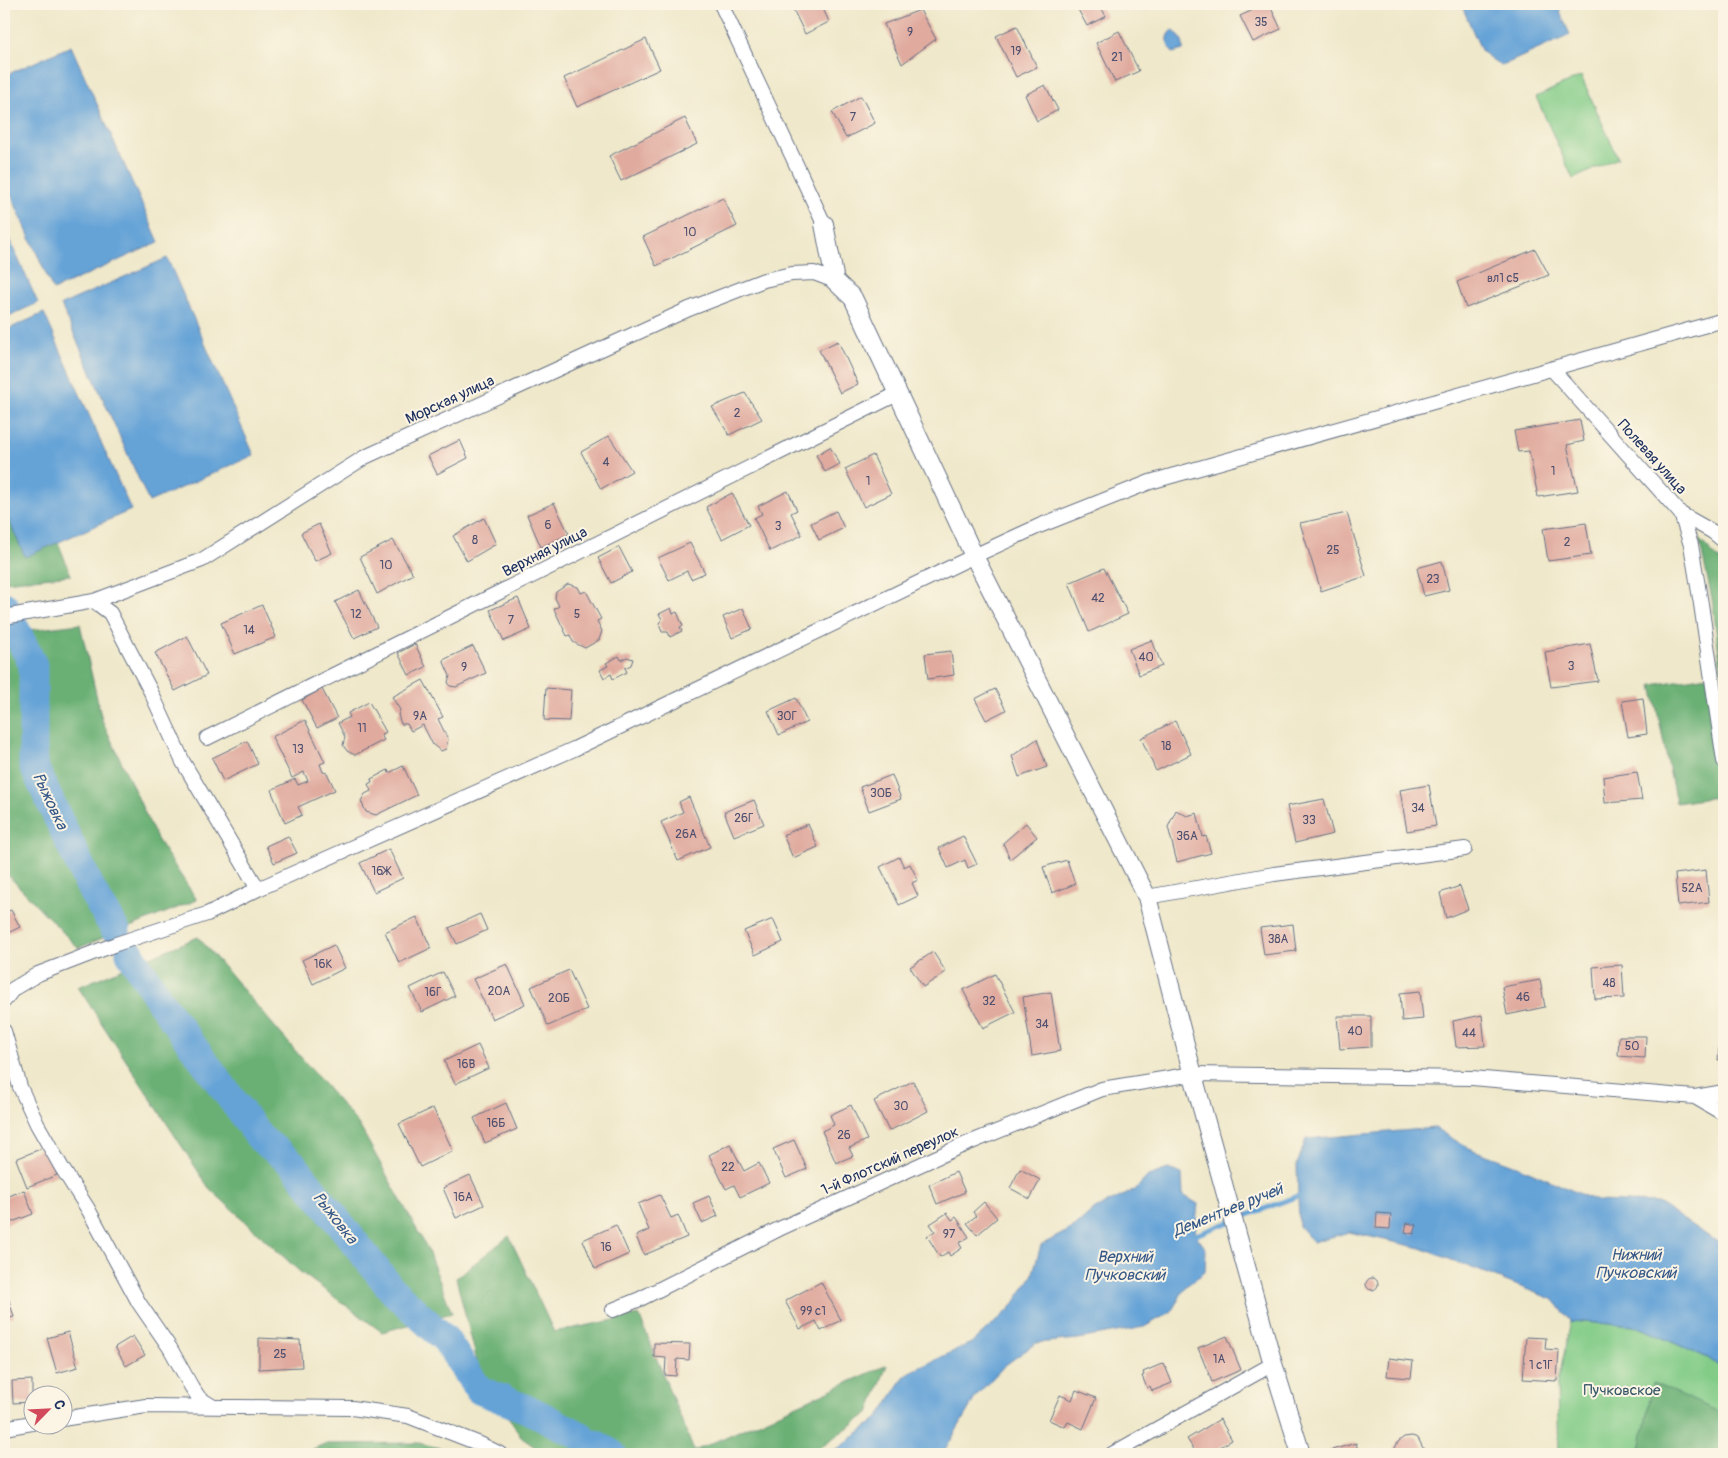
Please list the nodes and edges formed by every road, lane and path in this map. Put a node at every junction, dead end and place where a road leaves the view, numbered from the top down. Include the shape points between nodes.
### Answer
1 (721, 4) edge
2 (824, 224) joint
3 (835, 281) junction
4 (1724, 320) edge
5 (1552, 369) junction
6 (897, 394) junction
7 (1681, 514) junction
8 (1724, 541) edge
9 (974, 556) junction
10 (94, 601) junction
11 (4, 617) edge
12 (207, 738) dead end
13 (1724, 761) edge
14 (1465, 849) dead end
15 (258, 890) junction
16 (1147, 897) junction
17 (4, 1001) edge
18 (4, 1031) edge
19 (1193, 1074) junction
20 (1724, 1092) edge
21 (1696, 1097) junction
22 (1724, 1114) edge
23 (612, 1310) dead end
24 (1273, 1364) junction
25 (212, 1406) junction
26 (72, 1417) edge
27 (22, 1425) edge
28 (4, 1428) edge
29 (500, 1454) edge
30 (1112, 1454) edge
31 (1301, 1454) edge

1 - 2 street
2 - 3 street
3 - 6 street via 853,298
3 - 10 street, Морская улица via 814,273 792,274 764,280 689,309 365,457 202,560
4 - 5 street
5 - 7 street, Полевая улица
5 - 9 street via 1150,482
6 - 9 street
6 - 12 street, Верхняя улица
7 - 8 street
7 - 13 street, Полевая улица via 1701,604
9 - 15 street via 574,749
9 - 16 street
10 - 11 street, Морская улица
10 - 15 street via 110,613 183,762
14 - 16 street via 1274,874
15 - 17 street via 207,914 38,974 14,989
16 - 19 street
18 - 25 street via 20,1087 37,1124 139,1303 199,1398
19 - 21 street, 1-й Флотский переулок via 1472,1078
19 - 23 street, 1-й Флотский переулок via 1102,1089 959,1147
19 - 24 street
20 - 21 street
21 - 22 street
24 - 30 street
24 - 31 street
25 - 26 street via 146,1406
25 - 29 street via 352,1408 408,1416
27 - 28 street

